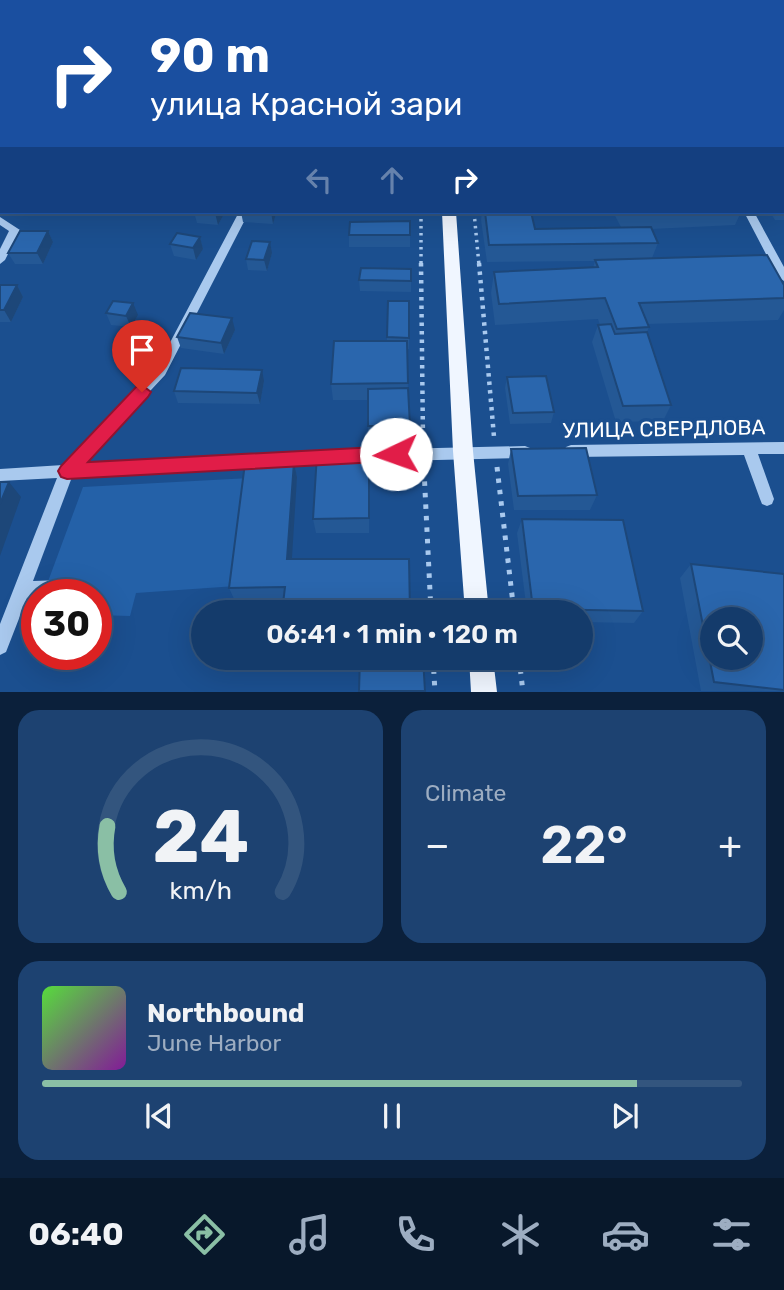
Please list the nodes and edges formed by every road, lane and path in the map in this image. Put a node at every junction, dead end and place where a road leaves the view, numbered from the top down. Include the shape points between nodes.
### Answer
1 (243, 214) edge
2 (421, 214) edge
3 (449, 214) edge
4 (474, 214) edge
5 (750, 214) edge
6 (0, 220) edge
7 (0, 260) edge
8 (784, 277) edge
9 (784, 448) edge
10 (749, 450) junction
11 (463, 451) junction
12 (562, 451) edge
13 (423, 452) junction
14 (495, 452) junction
15 (535, 452) edge
16 (67, 471) junction
17 (0, 475) edge
18 (767, 499) dead end
19 (20, 590) joint
20 (430, 600) edge
21 (476, 600) edge
22 (513, 600) edge
23 (0, 646) edge
24 (434, 670) edge
25 (482, 670) edge
26 (520, 670) edge
27 (435, 691) edge
28 (484, 691) edge
29 (523, 691) edge

1 - 16 street via 161,372
2 - 13 path
3 - 11 main road
4 - 14 path
5 - 8 street
6 - 7 street via 15,230
9 - 10 street, УЛИЦА СВЕРДЛОВА
10 - 12 street, УЛИЦА СВЕРДЛОВА
10 - 18 street
11 - 13 street, УЛИЦА СВЕРДЛОВА
11 - 14 street, УЛИЦА СВЕРДЛОВА
11 - 21 main road
13 - 16 street, УЛИЦА СВЕРДЛОВА
13 - 20 path
14 - 15 street, УЛИЦА СВЕРДЛОВА
14 - 22 path
16 - 17 street, УЛИЦА СВЕРДЛОВА
16 - 19 street
19 - 23 street
24 - 27 path
25 - 28 main road
26 - 29 path

